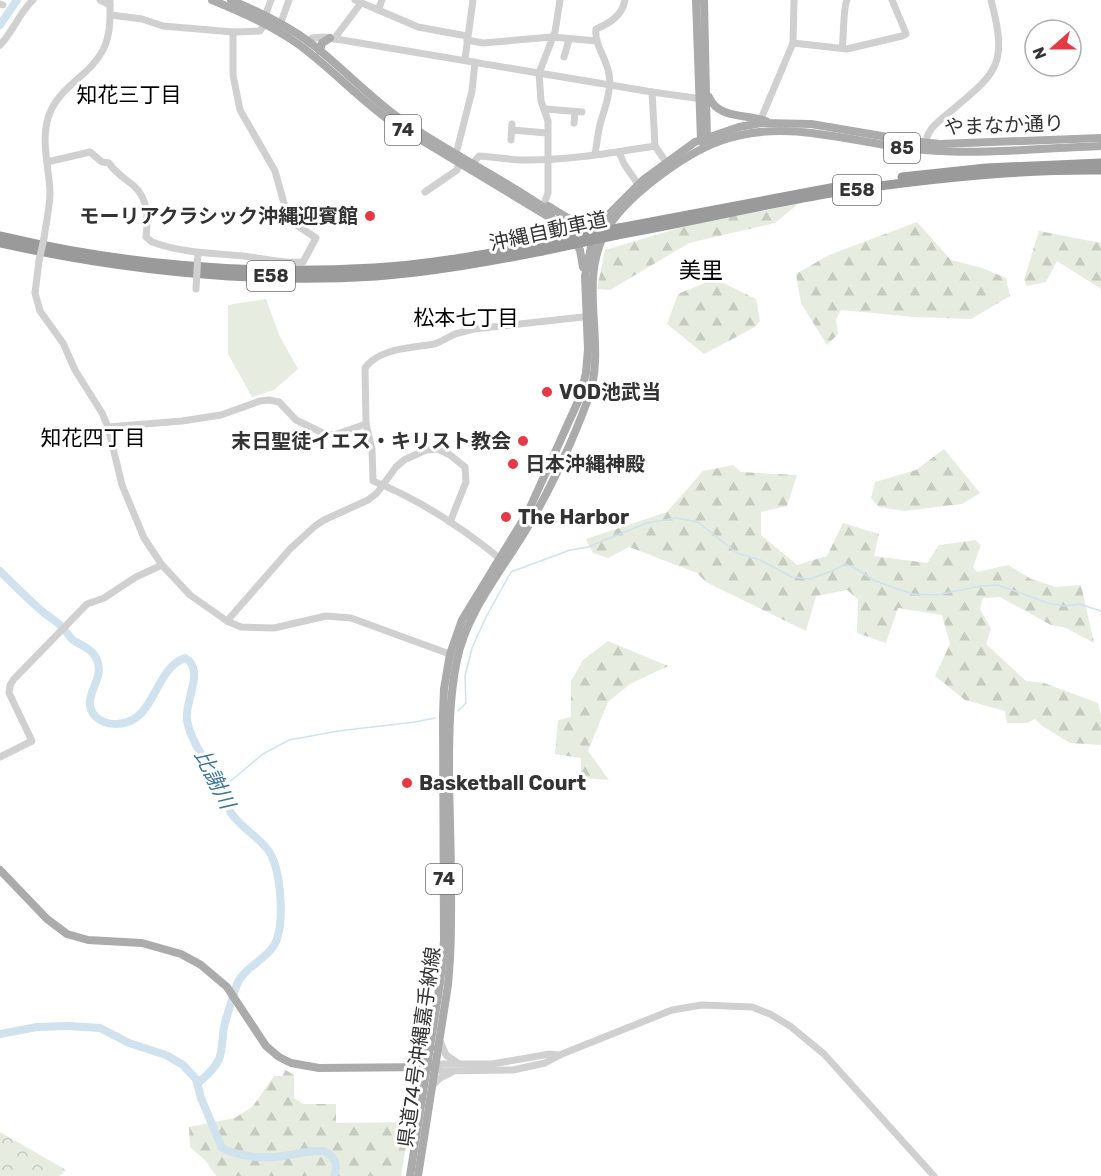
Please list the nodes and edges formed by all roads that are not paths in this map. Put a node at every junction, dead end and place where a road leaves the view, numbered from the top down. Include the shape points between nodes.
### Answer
1 (33, 0) edge
2 (100, 0) edge
3 (212, 0) edge
4 (231, 0) edge
5 (271, 0) edge
6 (289, 0) edge
7 (382, 0) edge
8 (473, 0) edge
9 (560, 0) edge
10 (625, 0) edge
11 (696, 0) edge
12 (704, 0) edge
13 (794, 0) edge
14 (848, 0) edge
15 (892, 0) edge
16 (991, 0) edge
17 (358, 1) edge
18 (110, 2) edge
19 (378, 10) junction
20 (111, 15) junction
21 (265, 20) junction
22 (280, 25) junction
23 (233, 32) junction
24 (332, 38) junction
25 (467, 38) junction
26 (552, 38) junction
27 (569, 40) junction
28 (597, 41) junction
29 (793, 43) junction
30 (0, 45) edge
31 (306, 45) junction
32 (842, 48) junction
33 (320, 51) junction
34 (564, 57) dead end
35 (465, 59) junction
36 (475, 62) junction
37 (539, 73) junction
38 (609, 84) junction
39 (652, 92) junction
40 (704, 94) junction
41 (545, 109) junction
42 (766, 121) junction
43 (574, 123) dead end
44 (547, 133) junction
45 (1101, 138) edge
46 (511, 140) dead end
47 (705, 141) junction
48 (655, 146) junction
49 (1101, 146) edge
50 (924, 147) junction
51 (619, 152) junction
52 (456, 154) junction
53 (595, 154) junction
54 (548, 159) junction
55 (47, 162) junction
56 (666, 162) junction
57 (459, 163) junction
58 (473, 163) junction
59 (1101, 163) edge
60 (1101, 170) edge
61 (638, 184) junction
62 (425, 192) dead end
63 (543, 205) junction
64 (606, 217) junction
65 (557, 222) junction
66 (618, 231) junction
67 (0, 236) edge
68 (595, 242) junction
69 (0, 243) edge
70 (541, 247) junction
71 (198, 253) junction
72 (585, 276) junction
73 (196, 289) dead end
74 (590, 316) junction
75 (366, 424) junction
76 (108, 427) junction
77 (384, 484) junction
78 (450, 522) junction
79 (502, 561) junction
80 (162, 566) junction
81 (227, 621) junction
82 (454, 655) junction
83 (0, 757) edge
84 (0, 870) edge
85 (439, 1038) junction
86 (430, 1047) junction
87 (560, 1054) junction
88 (460, 1064) junction
89 (431, 1067) junction
90 (406, 1068) junction
91 (454, 1071) junction
92 (432, 1086) junction
93 (418, 1172) edge
94 (410, 1176) edge
95 (934, 1176) edge

1 - 30 street
2 - 18 street
3 - 21 main road, 74
4 - 21 main road, 74
5 - 21 street
6 - 22 street
7 - 19 street
8 - 25 street
9 - 26 street
10 - 28 street via 610,23 596,29
11 - 40 main road
12 - 40 main road
13 - 29 street
14 - 32 street
15 - 32 street via 906,34
16 - 50 street via 1000,46 994,68 980,86 935,124 926,135
17 - 19 street
17 - 24 street
18 - 20 street
19 - 25 street via 418,27
20 - 23 street via 163,26
20 - 55 street via 102,51 52,108 45,132
21 - 22 main road, 74
21 - 23 street via 260,31
21 - 31 main road, 74
22 - 31 main road, 74
23 - 71 street via 233,75 240,110 275,171 287,214 316,238 303,262
24 - 31 street via 317,37
24 - 33 main road via 322,43
24 - 35 street
25 - 26 street via 483,43
25 - 35 street
26 - 27 street
26 - 37 street
27 - 28 street
27 - 34 street
28 - 38 street via 610,75
29 - 32 street
29 - 42 street
31 - 33 main road, 74
31 - 57 main road, 74 via 373,109
33 - 52 main road, 74 via 378,102
35 - 36 street
36 - 37 street
36 - 52 street
37 - 38 street
37 - 41 street
38 - 39 street
38 - 53 street
39 - 40 street via 695,98
39 - 48 street
40 - 42 main road via 722,112
40 - 47 main road
41 - 43 street via 578,112
41 - 44 street
42 - 47 main road, やまなか通り / 85
42 - 50 main road, やまなか通り / 85 via 811,124
44 - 46 street via 512,127
44 - 54 street
45 - 50 main road, やまなか通り / 85
47 - 50 main road, やまなか通り / 85 via 778,130 893,147
47 - 56 main road, やまなか通り / 85
47 - 68 main road, やまなか通り / 85 via 627,204
48 - 51 street
48 - 56 street
49 - 50 main road, やまなか通り / 85 via 982,151
51 - 53 street
51 - 61 street
52 - 57 street
52 - 58 main road, 74
53 - 54 street
54 - 58 street via 479,156
54 - 63 street via 548,193
55 - 71 street via 90,152 109,163 143,197 148,217 146,237 161,245
55 - 76 street, bridge via 50,195 35,293 40,311 63,343
56 - 61 main road, やまなか通り / 85
57 - 62 street via 457,170
57 - 65 main road, 74
58 - 63 main road, 74
59 - 66 highway, 沖縄自動車道 / E58 via 910,176 808,190
60 - 66 highway, 沖縄自動車道 / E58 via 1043,171 900,184
61 - 64 main road, やまなか通り / 85
63 - 64 main road via 582,224 595,224
63 - 68 main road, 74
64 - 68 main road, やまなか通り / 85
65 - 68 main road, 74
65 - 72 main road via 578,244
66 - 70 highway, 沖縄自動車道 / E58, bridge
67 - 70 highway, 沖縄自動車道 / E58 via 142,261 280,269 375,268
68 - 72 main road, 県道74号沖縄嘉手納線 / 74
68 - 74 main road, 県道74号沖縄嘉手納線 / 74
69 - 70 highway, 沖縄自動車道 / E58 via 142,268 281,277 419,272
71 - 73 street, bridge
72 - 74 main road, 県道74号沖縄嘉手納線 / 74
74 - 75 street via 474,329 373,360 363,374
74 - 79 main road, 県道74号沖縄嘉手納線 / 74 via 586,373 580,397
75 - 76 street via 337,434 323,433 296,420 279,402 269,400 211,416
75 - 77 street via 372,449 372,479
76 - 80 street via 129,504
77 - 78 street
77 - 78 street via 399,463 416,454 438,449 450,455 465,467 466,474
77 - 81 street via 368,500 315,526
78 - 79 street
79 - 82 main road, 県道74号沖縄嘉手納線 / 74 via 462,620
80 - 81 street via 190,595
80 - 83 street via 87,604 10,684 9,693 32,741
81 - 82 street via 241,627 263,628 326,616 351,618
82 - 85 main road, 県道74号沖縄嘉手納線 / 74 via 449,759 450,950
82 - 86 main road, 県道74号沖縄嘉手納線 / 74 via 444,689 444,941
84 - 90 main road via 67,934 88,940 142,943 181,954 207,969 227,987 266,1046 291,1063 318,1068
85 - 88 street via 446,1054
85 - 89 main road, 県道74号沖縄嘉手納線 / 74
86 - 89 main road, 県道74号沖縄嘉手納線 / 74
86 - 90 main road
87 - 88 street via 503,1063
87 - 91 street via 545,1063 513,1070
87 - 95 street via 672,1010 702,1005 752,1007 790,1026 824,1054
88 - 89 street
89 - 90 main road
89 - 91 street
89 - 92 main road, 県道74号沖縄嘉手納線 / 74
89 - 94 main road, 県道74号沖縄嘉手納線 / 74
91 - 92 street
92 - 93 main road, 県道74号沖縄嘉手納線 / 74

